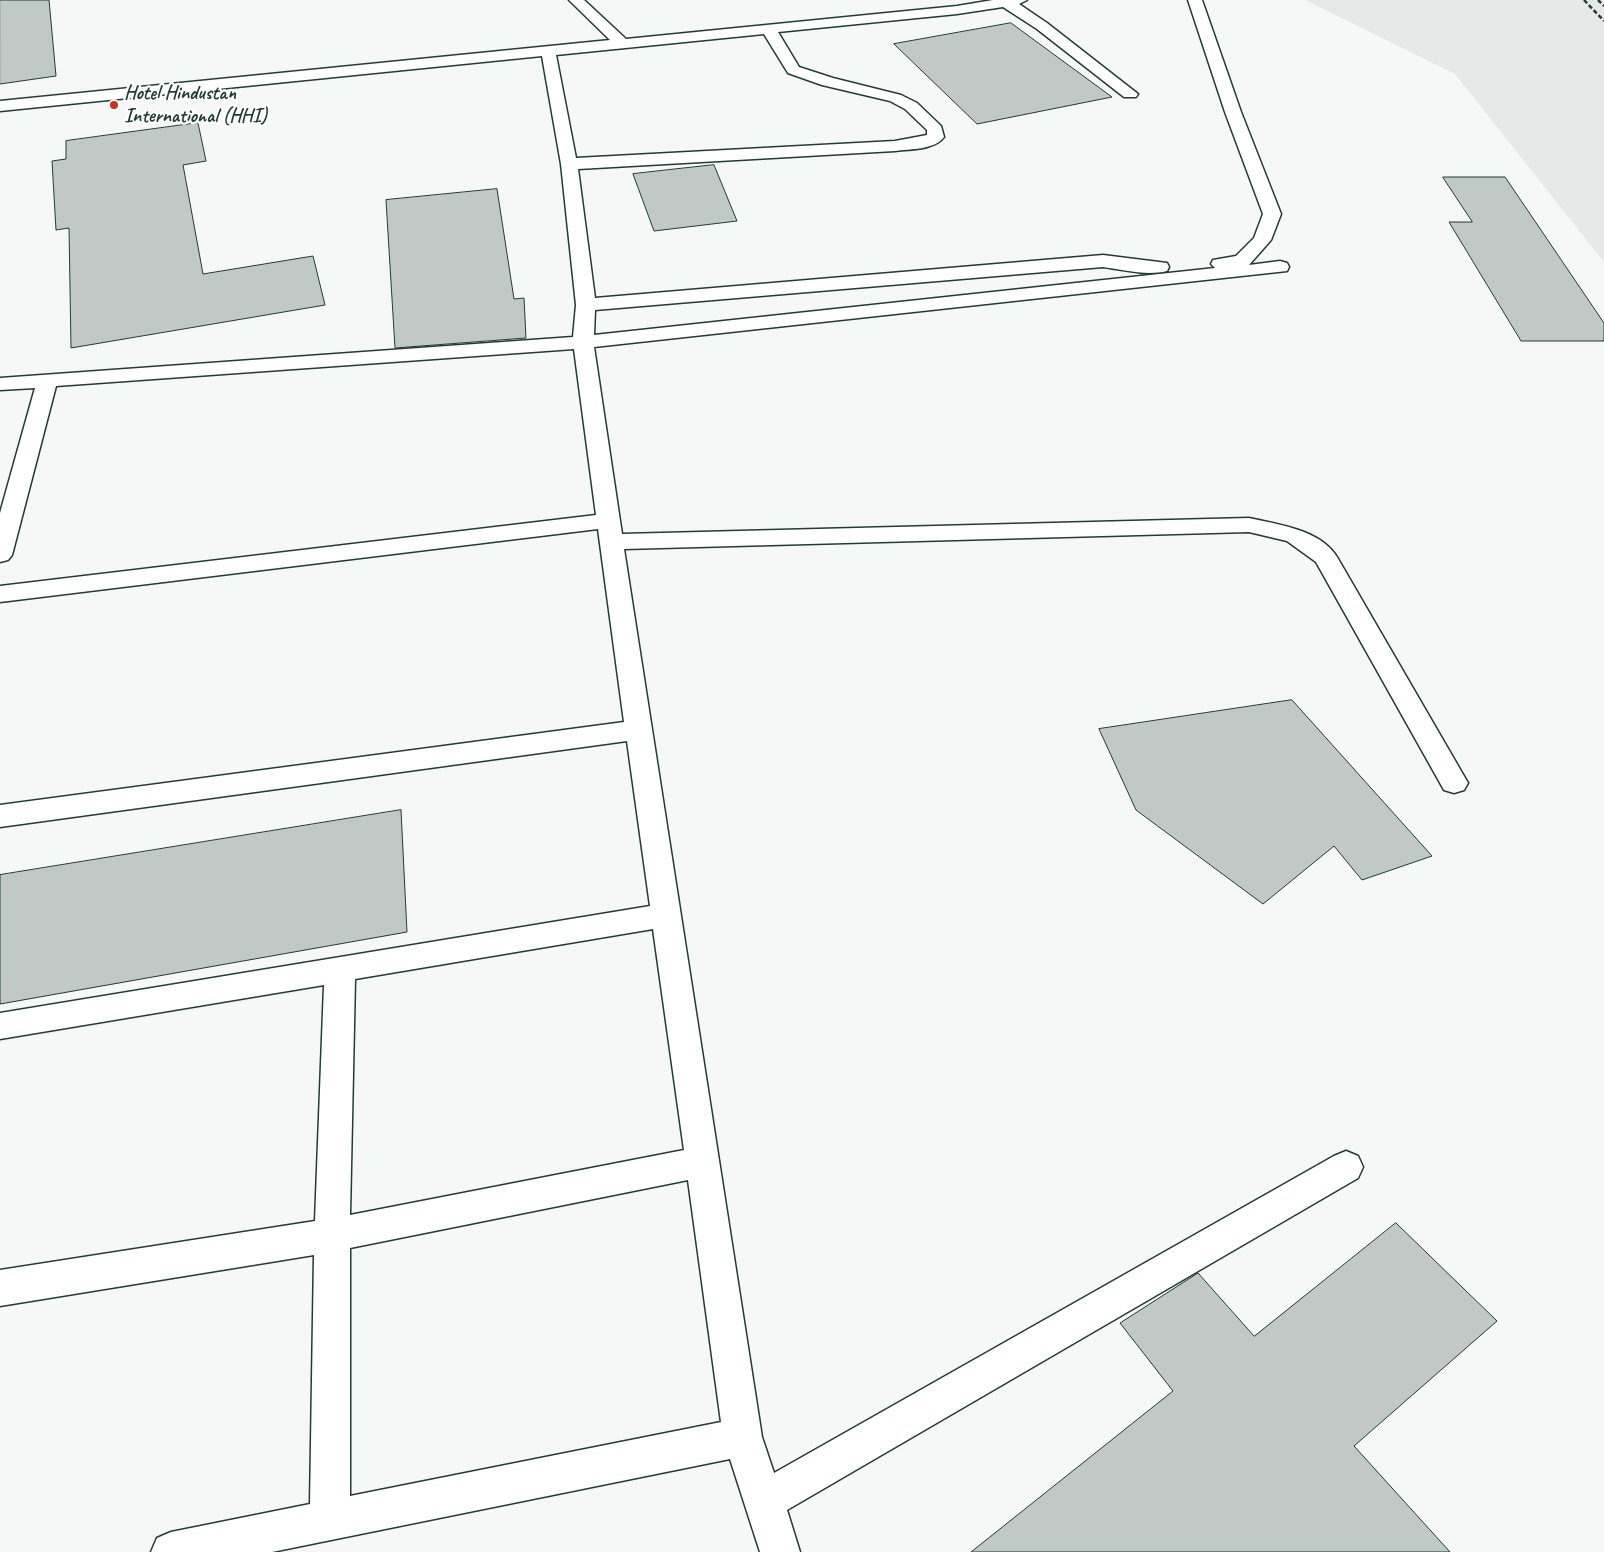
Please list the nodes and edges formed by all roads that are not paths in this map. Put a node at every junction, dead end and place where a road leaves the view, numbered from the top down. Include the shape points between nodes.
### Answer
1 (576, 0) edge
2 (1195, 0) edge
3 (1014, 2) edge
4 (850, 6) dead end
5 (865, 18) junction
6 (769, 28) junction
7 (622, 43) junction
8 (548, 50) junction
9 (1130, 94) dead end
10 (0, 106) edge
11 (569, 164) junction
12 (1280, 267) dead end
13 (586, 305) junction
14 (583, 342) junction
15 (47, 382) junction
16 (0, 384) edge
17 (610, 532) junction
18 (0, 555) edge
19 (0, 594) edge
20 (639, 730) junction
21 (1454, 783) dead end
22 (0, 816) edge
23 (666, 915) junction
24 (340, 969) junction
25 (0, 1026) edge
26 (702, 1162) junction
27 (1346, 1167) dead end
28 (332, 1235) junction
29 (0, 1288) edge
30 (743, 1437) junction
31 (764, 1501) junction
32 (330, 1520) junction
33 (171, 1552) edge
34 (780, 1552) edge

1 - 7 street
2 - 13 street via 1272,214 1262,240 1242,261 1198,267 1140,267 1103,261
3 - 5 street
3 - 9 street
4 - 5 street
5 - 6 street
6 - 7 street
6 - 11 street via 793,70 895,98 911,106 935,128 936,137 894,146
7 - 8 street
8 - 10 street
8 - 11 street
11 - 13 street
12 - 14 street
13 - 14 street
14 - 15 street
14 - 17 street
15 - 16 street
15 - 18 street
17 - 19 street
17 - 20 street
17 - 21 street via 1249,525 1295,536 1325,557
20 - 22 street
20 - 23 street
23 - 24 street
23 - 26 street
24 - 25 street
24 - 28 street
26 - 28 street
26 - 30 street
27 - 31 street
28 - 29 street
28 - 32 street
30 - 31 street
30 - 32 street
31 - 34 street
32 - 33 street

